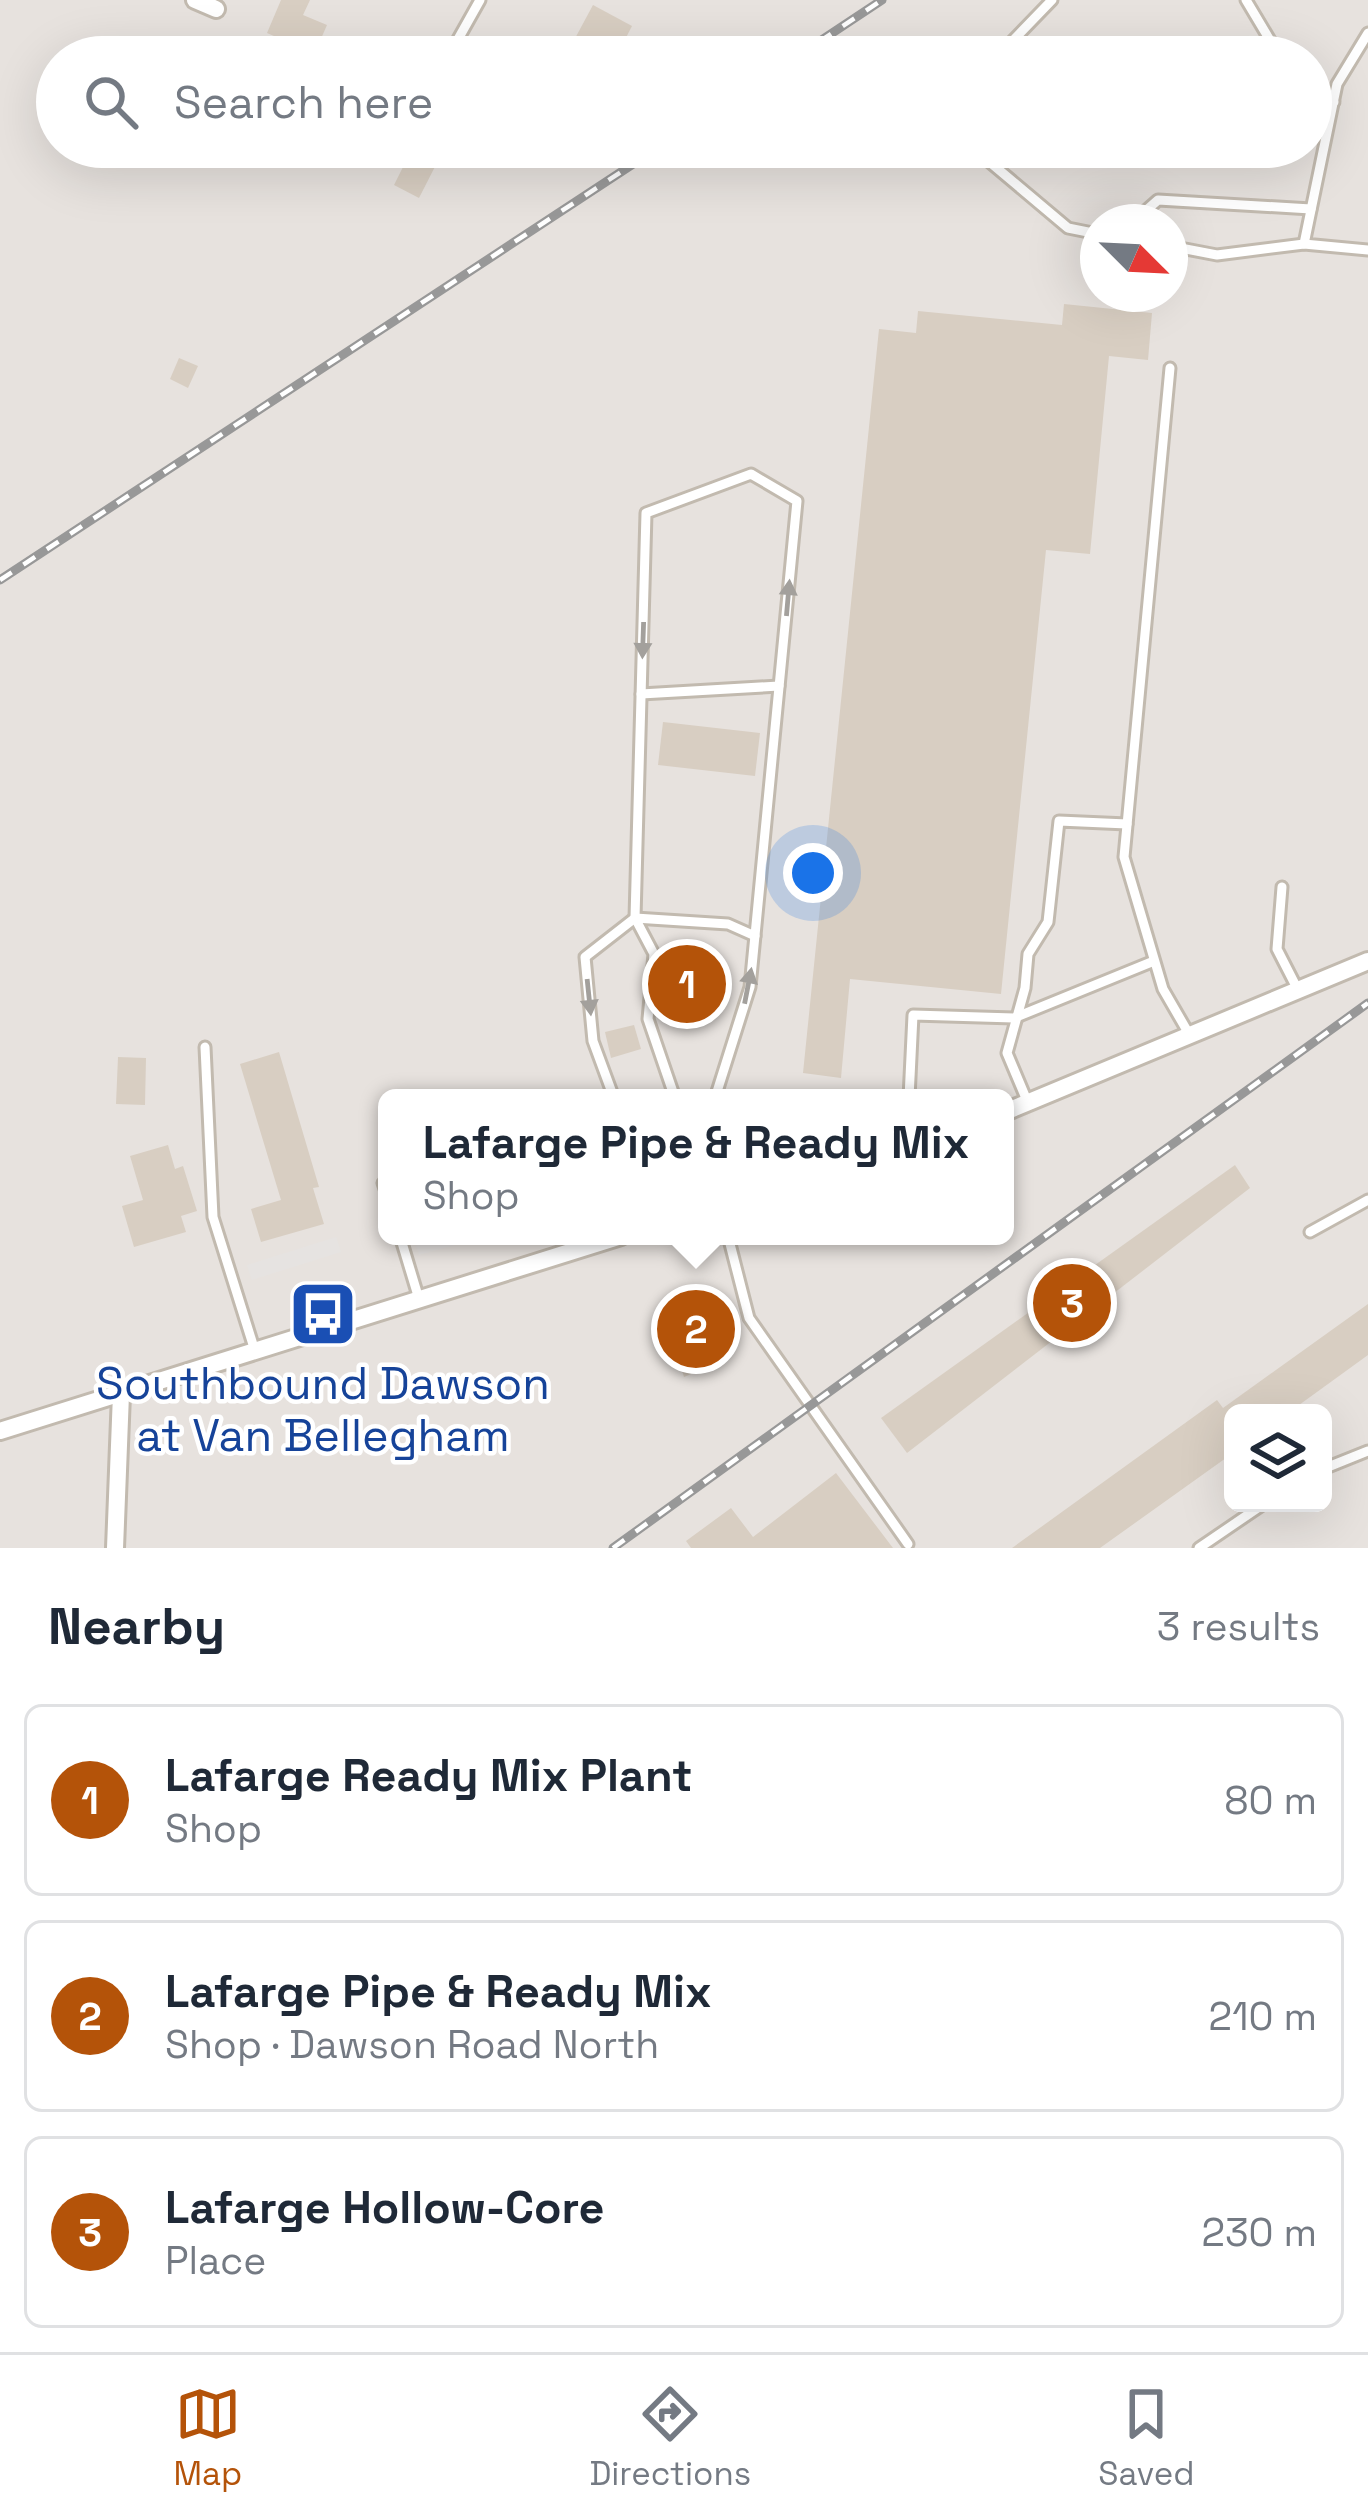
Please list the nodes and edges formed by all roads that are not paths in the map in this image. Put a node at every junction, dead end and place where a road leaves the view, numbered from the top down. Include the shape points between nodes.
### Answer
1 (197, 0) edge
2 (480, 0) edge
3 (1052, 0) edge
4 (1246, 0) edge
5 (216, 9) dead end
6 (1368, 33) edge
7 (460, 36) edge
8 (1017, 36) edge
9 (1267, 36) edge
10 (1334, 102) joint
11 (1332, 111) edge
12 (996, 168) edge
13 (1320, 168) edge
14 (1153, 204) edge
15 (1311, 209) junction
16 (1080, 230) edge
17 (1304, 244) junction
18 (1188, 249) edge
19 (1368, 250) edge
20 (1170, 368) dead end
21 (779, 686) junction
22 (641, 694) junction
23 (1127, 824) junction
24 (1282, 886) dead end
25 (635, 918) junction
26 (755, 936) junction
27 (1154, 961) junction
28 (1368, 961) edge
29 (1298, 990) junction
30 (1014, 1018) junction
31 (1190, 1034) junction
32 (205, 1047) dead end
33 (611, 1089) edge
34 (672, 1089) edge
35 (719, 1089) edge
36 (910, 1089) edge
37 (1028, 1103) junction
38 (1014, 1108) edge
39 (1368, 1200) edge
40 (1310, 1232) dead end
41 (403, 1245) edge
42 (592, 1245) edge
43 (730, 1245) edge
44 (418, 1299) junction
45 (255, 1351) junction
46 (121, 1394) junction
47 (0, 1430) edge
48 (1368, 1451) edge
49 (1332, 1465) edge
50 (1252, 1512) edge
51 (908, 1544) dead end
52 (115, 1548) edge
53 (1198, 1548) edge

1 - 5 street
2 - 7 lane
3 - 8 lane
4 - 9 lane
6 - 10 lane
10 - 11 lane
12 - 16 lane
13 - 15 lane
14 - 15 lane
15 - 17 lane
17 - 18 lane via 1217,255
17 - 19 lane
20 - 23 lane
21 - 22 lane
21 -> 22 lane via 796,501 752,474 646,513
21 - 26 lane
22 - 25 lane
23 - 27 lane via 1124,857
23 - 30 lane via 1059,821 1048,922 1028,954
24 - 29 lane via 1277,949
25 - 26 lane via 728,924
25 -> 33 lane via 585,957 593,1041
25 - 34 lane via 654,954 648,1019
35 -> 26 lane via 750,987
27 - 30 lane
27 - 31 lane
28 - 29 street
29 - 31 street
30 - 36 lane via 914,1015
30 - 37 lane via 1007,1053
31 - 37 street
32 - 45 lane via 212,1217
37 - 38 street
39 - 40 lane
41 - 44 lane
42 - 44 street
43 - 51 lane via 749,1318
44 - 45 street
45 - 46 street
46 - 47 street
46 - 52 street
48 - 49 lane
50 - 53 lane

